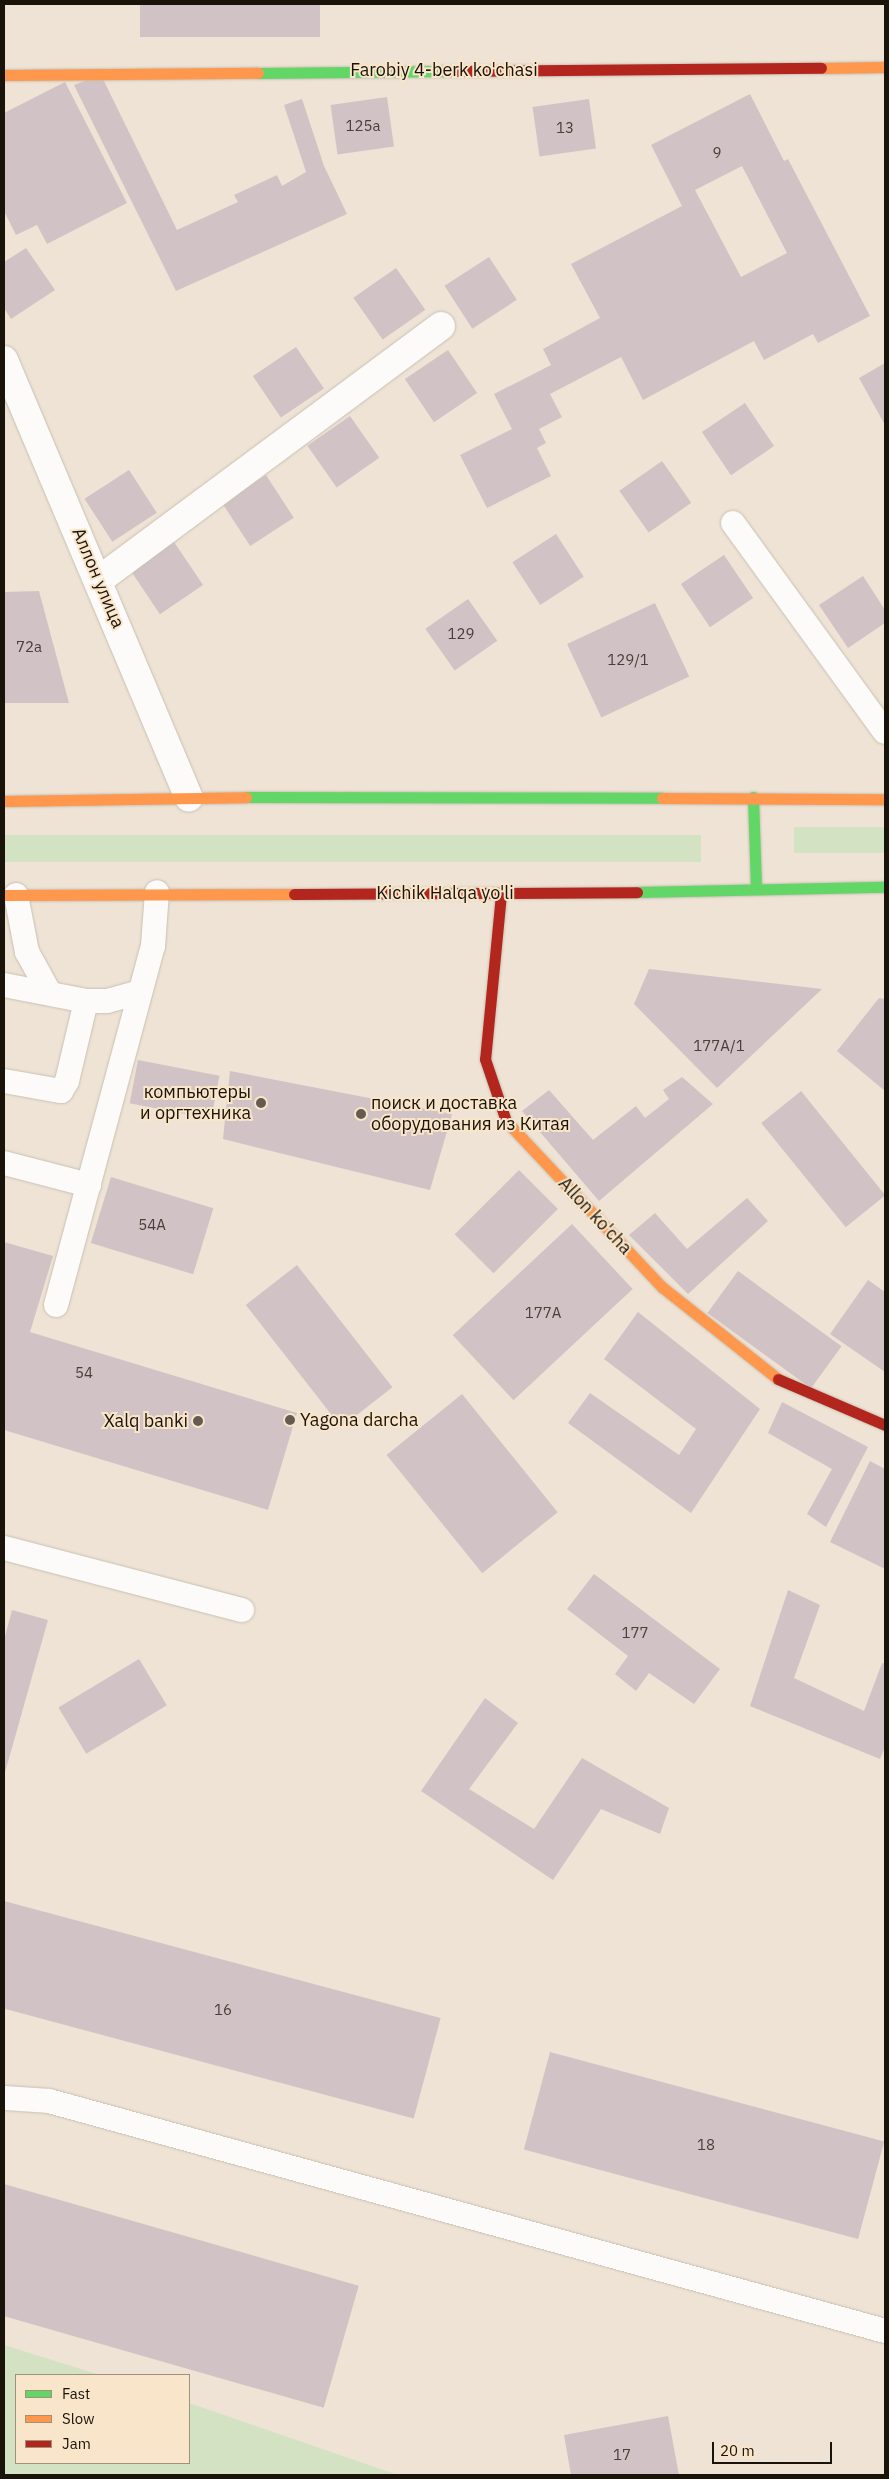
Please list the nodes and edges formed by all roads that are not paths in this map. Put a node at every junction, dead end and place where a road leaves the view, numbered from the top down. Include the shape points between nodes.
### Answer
1 (885, 67) edge
2 (4, 75) edge
3 (441, 326) dead end
4 (4, 360) edge
5 (733, 522) dead end
6 (99, 580) junction
7 (885, 732) edge
8 (189, 797) junction
9 (753, 797) junction
10 (885, 799) edge
11 (4, 801) edge
12 (885, 887) edge
13 (756, 888) junction
14 (156, 892) junction
15 (501, 894) junction
16 (10, 895) edge
17 (4, 985) edge
18 (49, 992) junction
19 (140, 992) junction
20 (86, 1001) junction
21 (4, 1081) edge
22 (4, 1164) edge
23 (88, 1185) junction
24 (56, 1305) dead end
25 (885, 1425) edge
26 (4, 1548) edge
27 (242, 1610) dead end
28 (4, 2098) edge
29 (885, 2332) edge

1 - 2 main road, Farobiy 4-berk ko'chasi
3 - 6 street
4 - 6 street, Аллон улица
5 - 7 lane
6 - 8 street, Аллон улица
8 - 9 main road
8 - 11 main road
9 - 10 main road
9 - 13 main road
12 - 13 main road, Kichik Halqa yo'li
13 - 15 main road, Kichik Halqa yo'li
14 - 15 main road, Kichik Halqa yo'li
14 - 16 main road, Kichik Halqa yo'li
14 - 19 lane via 153,946
15 - 25 main road, Allon ko'cha via 485,1059 502,1117 662,1287 770,1375
16 - 18 lane via 27,952
17 - 18 lane
18 - 20 lane
19 - 20 lane via 108,1001
19 - 23 lane
20 - 21 lane via 67,1081 61,1091
22 - 23 lane
23 - 24 lane
26 - 27 lane
28 - 29 lane via 49,2101

